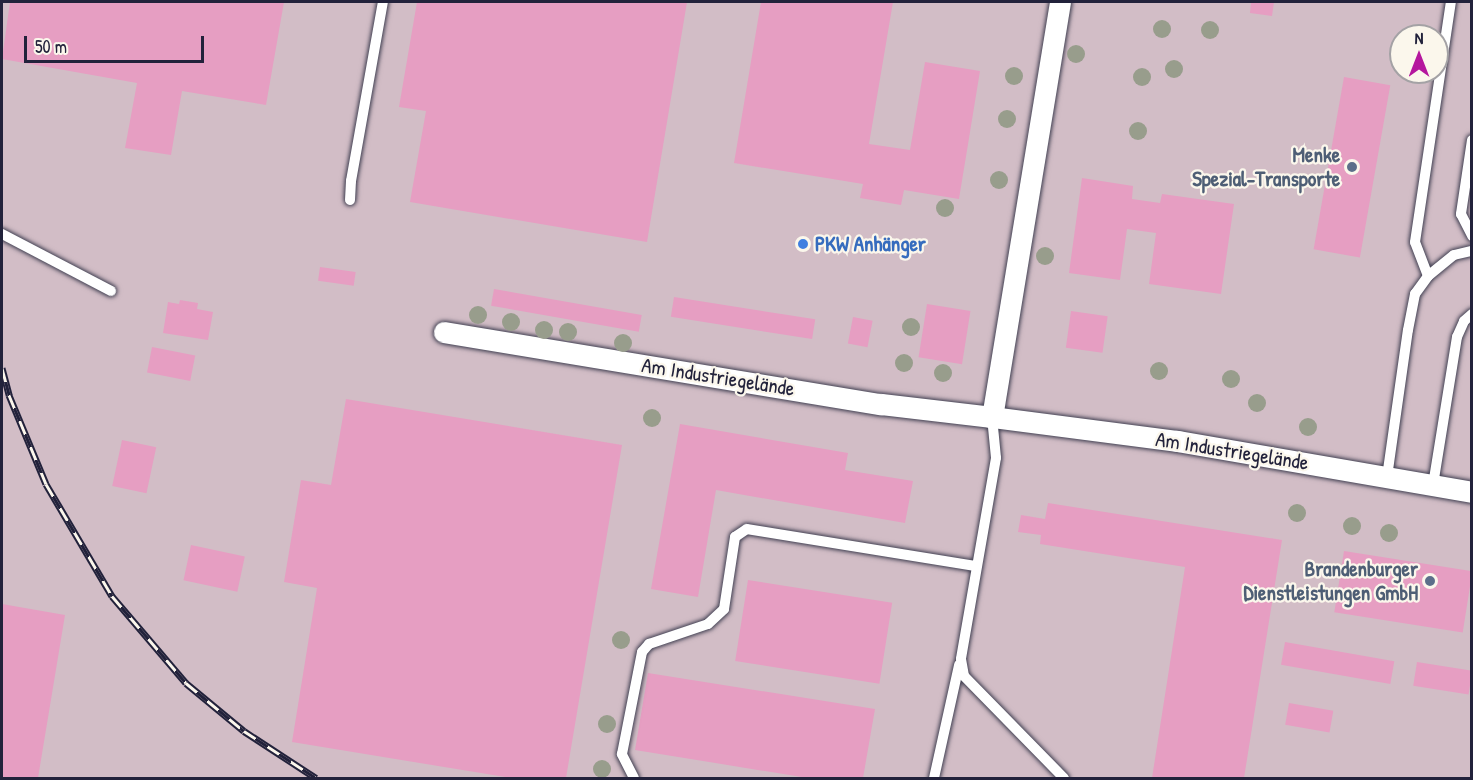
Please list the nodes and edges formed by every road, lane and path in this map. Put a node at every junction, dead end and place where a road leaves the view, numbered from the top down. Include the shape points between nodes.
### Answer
1 (382, 2) edge
2 (1060, 2) edge
3 (1451, 2) edge
4 (1472, 140) edge
5 (350, 200) dead end
6 (2, 234) edge
7 (1472, 236) edge
8 (1472, 251) edge
9 (1428, 276) junction
10 (111, 291) dead end
11 (1472, 314) edge
12 (444, 332) dead end
13 (992, 417) junction
14 (1386, 477) junction
15 (1433, 485) junction
16 (1472, 492) edge
17 (975, 566) junction
18 (961, 658) junction
19 (634, 778) edge
20 (934, 778) edge
21 (1064, 778) edge

1 - 5 lane
2 - 13 street
3 - 9 lane via 1415,242
4 - 7 lane via 1461,214
6 - 10 lane
8 - 9 lane via 1454,255
9 - 14 lane via 1415,294
11 - 15 lane via 1457,337
12 - 13 street, Am Industriegelände via 881,404
13 - 14 street, Am Industriegelände via 1177,441
13 - 17 lane via 996,458
14 - 15 street, Am Industriegelände
15 - 16 street, Am Industriegelände
17 - 18 lane
17 - 19 lane via 747,529 735,537 723,609 708,624 649,644 642,652 621,754
18 - 20 lane
18 - 21 lane via 964,676

